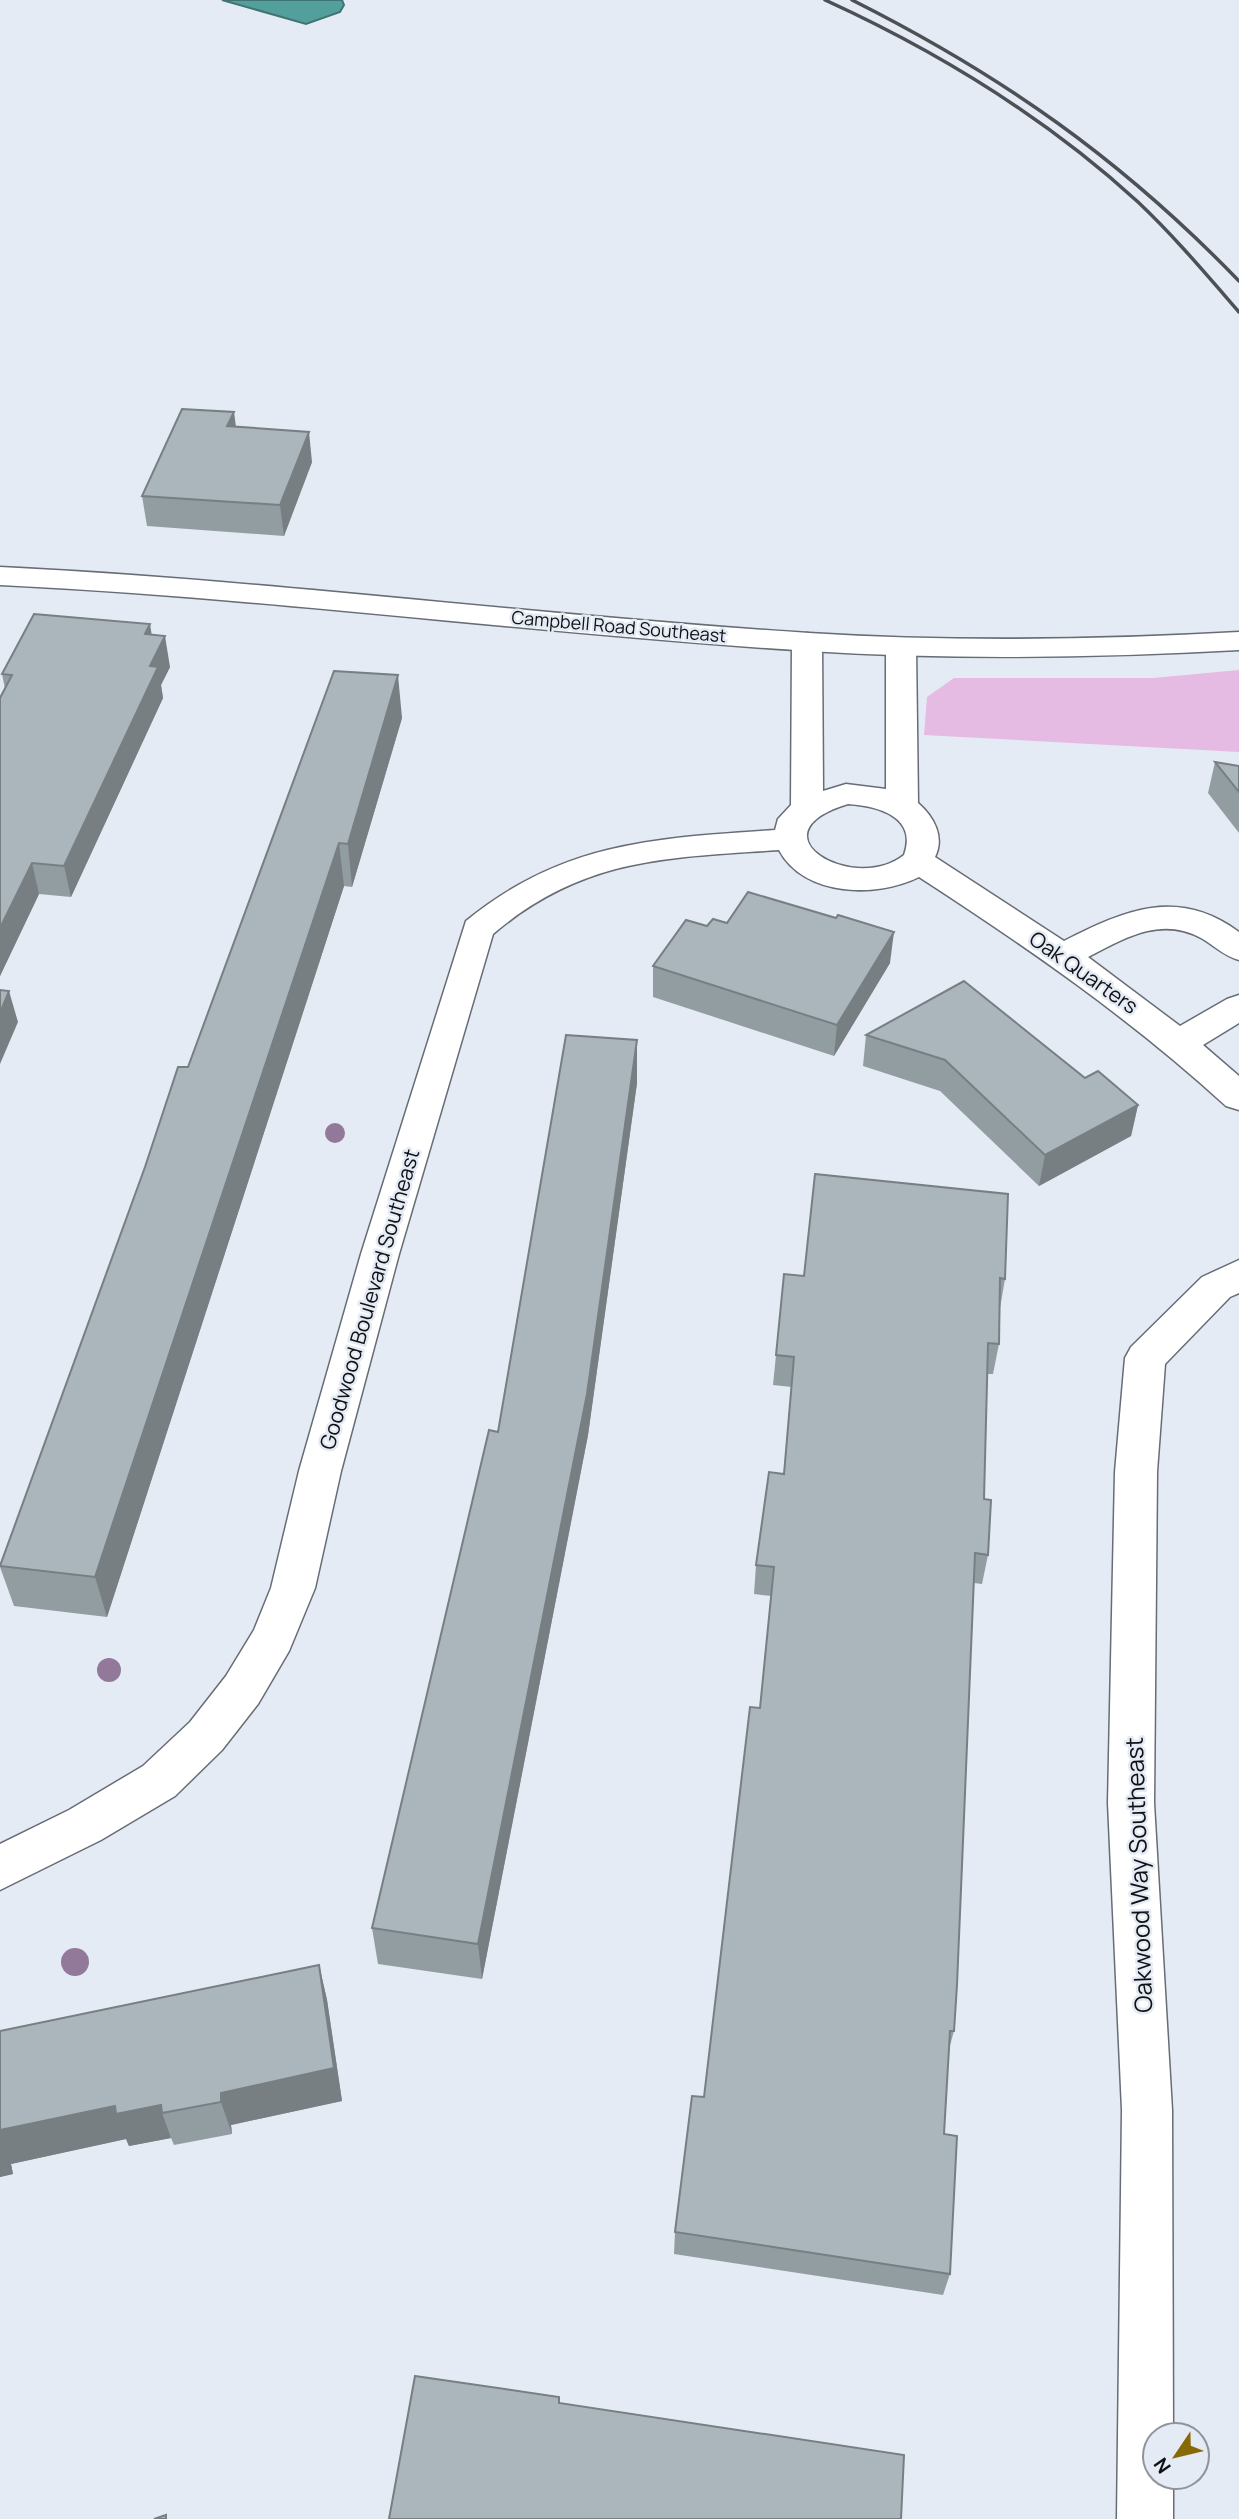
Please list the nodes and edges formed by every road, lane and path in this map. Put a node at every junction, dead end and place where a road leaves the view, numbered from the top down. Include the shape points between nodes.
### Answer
1 (0, 576) edge
2 (1238, 641) edge
3 (807, 642) junction
4 (901, 647) junction
5 (902, 807) junction
6 (798, 823) junction
7 (918, 861) junction
8 (1239, 949) edge
9 (1065, 955) junction
10 (1239, 1007) edge
11 (1181, 1042) junction
12 (1239, 1097) edge
13 (1239, 1275) edge
14 (0, 1868) edge
15 (1145, 2519) edge

1 - 3 street, Campbell Road Southeast via 146,583
2 - 4 street, Campbell Road Southeast
3 - 4 street, Campbell Road Southeast
3 - 6 street
4 - 5 street
5 - 6 street via 886,799 846,794
5 - 7 street via 917,818 925,833 925,848
6 - 7 street via 796,854 811,868 844,879 880,880 903,873
6 - 14 street, Goodwood Boulevard Southeast via 615,856 568,872 502,909 478,929 380,1254 293,1588 273,1638 220,1718 159,1781
7 - 9 street, Oak Quarters
8 - 9 street via 1202,922 1173,916 1147,917
9 - 11 street, Oak Quarters
10 - 11 street
11 - 12 street, Oak Quarters
13 - 15 street, Oakwood Way Southeast via 1216,1287 1145,1358 1136,1472 1132,1803 1147,2110

